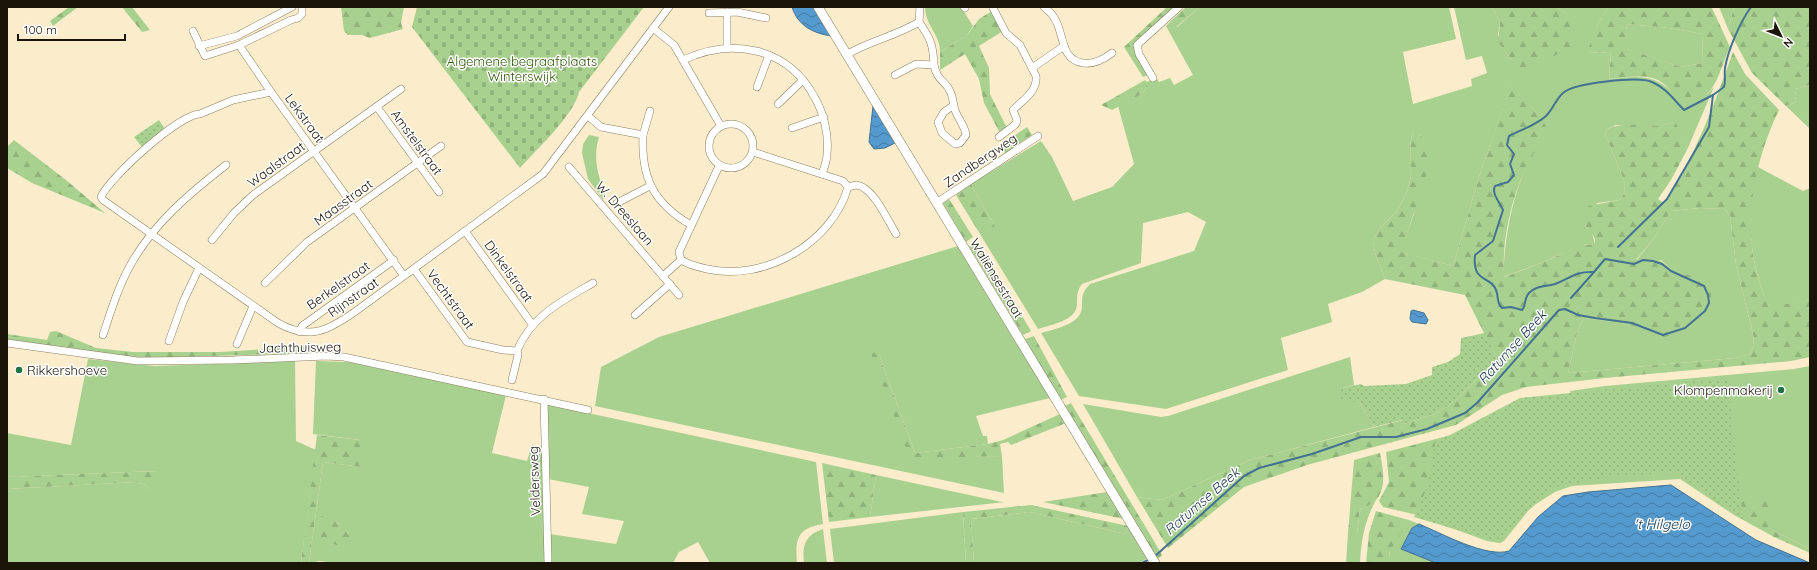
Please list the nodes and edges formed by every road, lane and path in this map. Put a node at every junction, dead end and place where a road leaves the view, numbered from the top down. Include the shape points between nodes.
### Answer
1 (292, 7) edge
2 (302, 7) edge
3 (669, 7) edge
4 (818, 7) edge
5 (920, 7) edge
6 (1044, 7) edge
7 (1179, 7) edge
8 (993, 8) dead end
9 (727, 12) junction
10 (709, 13) dead end
11 (766, 18) dead end
12 (919, 22) junction
13 (653, 28) junction
14 (193, 31) dead end
15 (239, 45) junction
16 (199, 46) junction
17 (1064, 46) junction
18 (727, 47) junction
19 (1112, 53) dead end
20 (846, 54) junction
21 (769, 55) junction
22 (683, 60) junction
23 (934, 65) junction
24 (1032, 68) junction
25 (895, 75) dead end
26 (1153, 78) dead end
27 (803, 80) junction
28 (757, 87) dead end
29 (401, 89) dead end
30 (271, 92) junction
31 (778, 104) dead end
32 (954, 105) junction
33 (377, 107) junction
34 (650, 111) dead end
35 (588, 116) junction
36 (824, 117) junction
37 (721, 126) junction
38 (792, 128) dead end
39 (643, 135) junction
40 (1038, 136) dead end
41 (999, 138) dead end
42 (441, 146) dead end
43 (314, 150) junction
44 (753, 152) junction
45 (418, 163) junction
46 (226, 165) dead end
47 (720, 166) junction
48 (569, 167) dead end
49 (822, 174) junction
50 (650, 186) junction
51 (848, 187) junction
52 (439, 192) dead end
53 (108, 203) joint
54 (617, 203) dead end
55 (936, 203) junction
56 (356, 207) junction
57 (691, 225) junction
58 (466, 231) junction
59 (152, 234) junction
60 (896, 234) dead end
61 (212, 240) dead end
62 (394, 260) junction
63 (681, 260) junction
64 (199, 268) junction
65 (414, 269) junction
66 (404, 276) junction
67 (663, 276) junction
68 (265, 283) dead end
69 (593, 283) dead end
70 (670, 284) junction
71 (679, 295) dead end
72 (253, 306) junction
73 (635, 315) dead end
74 (532, 324) junction
75 (300, 332) junction
76 (103, 335) dead end
77 (169, 341) dead end
78 (7, 343) edge
79 (237, 344) dead end
80 (517, 351) junction
81 (512, 380) dead end
82 (544, 399) junction
83 (588, 410) dead end
84 (548, 563) edge
85 (1155, 563) edge

1 - 16 street via 237,36
2 - 15 street via 303,12 298,18
3 - 13 street, Rijnstraat
4 - 20 street, Waliënsestraat
5 - 12 street
6 - 17 street via 1053,16
7 - 26 street via 1137,45 1139,54
8 - 24 street via 1006,33 1020,45
9 - 10 street
9 - 11 street
9 - 18 street
12 - 20 street
12 - 23 street via 932,42
13 - 22 street via 674,45
13 - 35 street, Rijnstraat
14 - 16 street
15 - 16 street via 205,56
15 - 30 street
17 - 19 street via 1068,56 1077,62 1087,64 1102,60
17 - 24 street
18 - 21 street
18 - 22 street via 697,53
20 - 55 street, Waliënsestraat
21 - 27 street via 793,70
21 - 28 street
22 - 37 street
23 - 25 street via 916,64
23 - 32 street via 936,75 950,90
24 - 41 street via 1036,76 1035,88 1013,110 1016,124
27 - 31 street
27 - 36 street via 811,89
29 - 33 street, Waalstraat
30 - 43 street, Lekstraat
30 - 53 street, Lekstraat via 233,100 176,124 148,146 109,186 101,197
32 - 32 street via 944,112 938,122 942,133 955,144 966,136
33 - 43 street, Waalstraat
33 - 45 street, Amstelstraat
34 - 39 street
35 - 39 street via 601,126
35 - 58 street, Rijnstraat via 543,174
36 - 38 street
36 - 49 street via 828,154
37 - 44 street via 734,124 746,129 754,144
37 - 47 street via 711,136 709,150 712,159
39 - 50 street via 642,156
40 - 55 street, Zandbergweg
42 - 45 street, Maasstraat
43 - 56 street, Lekstraat
43 - 61 street, Waalstraat via 253,195
44 - 47 street via 750,160 740,167 727,169
44 - 49 street
45 - 52 street, Amstelstraat
45 - 56 street, Maasstraat
46 - 59 street via 192,191
47 - 57 street
48 - 67 street, W. Dreeslaan
49 - 51 street via 843,181
50 - 54 street
50 - 57 street via 663,204
51 - 60 street via 857,185 868,190
51 - 63 street via 834,215 821,231 803,248 776,262 735,272 715,271
53 - 59 street, Rijnstraat
55 - 85 street, Waliënsestraat
56 - 62 street, Lekstraat
56 - 68 street, Maasstraat via 307,242
57 - 63 street via 679,252
58 - 65 street, Rijnstraat
58 - 74 street, Dinkelstraat
59 - 64 street, Rijnstraat
59 - 76 street via 131,264 114,300
62 - 66 street, Lekstraat
62 - 75 street, Berkelstraat via 302,326
63 - 67 street
64 - 72 street, Rijnstraat
64 - 77 street
65 - 66 street, Rijnstraat
65 - 80 street, Vechtstraat via 467,342
66 - 75 street, Rijnstraat via 340,322 318,332
67 - 70 street, W. Dreeslaan
69 - 74 street via 554,305
70 - 71 street, W. Dreeslaan
70 - 73 street
72 - 75 street, Rijnstraat via 278,323
72 - 79 street
74 - 80 street
78 - 82 street, Jachthuisweg via 138,361 344,357 494,391
80 - 81 street
82 - 83 street, Jachthuisweg
82 - 84 street, Veldersweg

